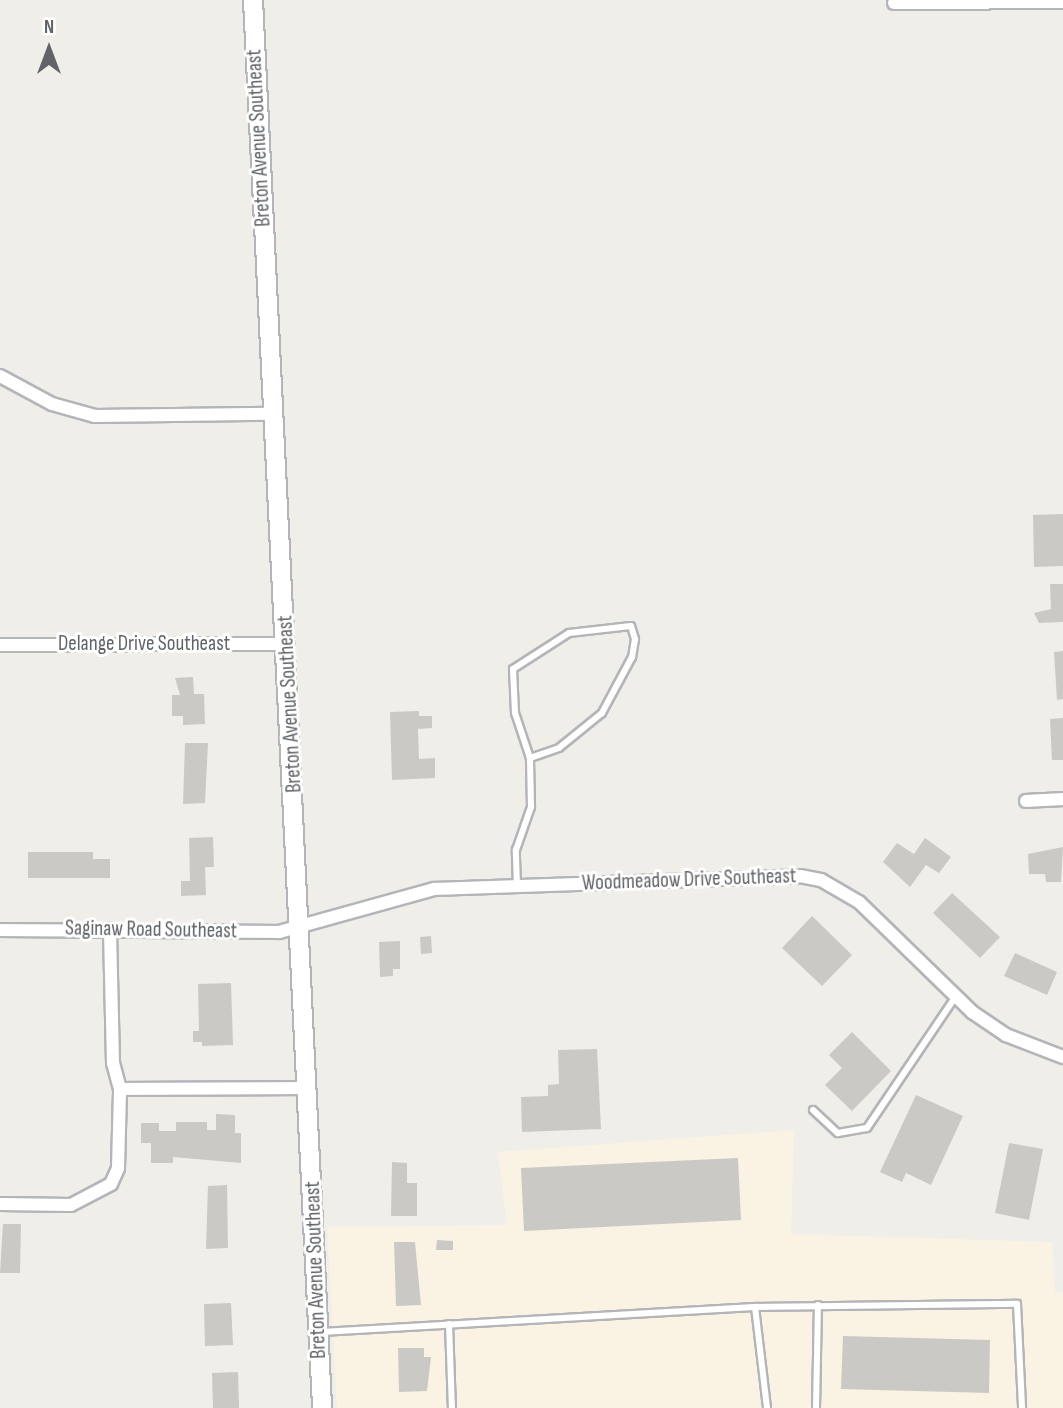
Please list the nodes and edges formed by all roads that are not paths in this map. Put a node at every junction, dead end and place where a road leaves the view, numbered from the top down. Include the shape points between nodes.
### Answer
1 (253, 0) edge
2 (1063, 2) edge
3 (894, 3) dead end
4 (0, 376) edge
5 (271, 414) junction
6 (287, 644) junction
7 (0, 645) edge
8 (530, 758) junction
9 (1063, 799) edge
10 (1026, 801) dead end
11 (517, 886) junction
12 (300, 926) junction
13 (110, 929) junction
14 (0, 930) edge
15 (956, 996) junction
16 (1063, 1057) edge
17 (308, 1088) junction
18 (120, 1089) junction
19 (813, 1110) dead end
20 (5, 1203) edge
21 (818, 1305) junction
22 (755, 1307) junction
23 (449, 1324) junction
24 (318, 1332) junction
25 (322, 1408) edge
26 (452, 1408) edge
27 (767, 1408) edge
28 (816, 1408) edge
29 (1021, 1408) edge

1 - 5 main road, Breton Avenue Southeast
2 - 3 street
4 - 5 street via 52,404 95,416
5 - 6 main road, Breton Avenue Southeast
6 - 7 street, Delange Drive Southeast
6 - 12 main road, Breton Avenue Southeast
8 - 8 lane via 510,686 515,664 569,634 631,626 635,639 632,657 601,713 559,748
8 - 11 lane via 531,807 516,850
9 - 10 street
11 - 12 street, Woodmeadow Drive Southeast via 410,894
11 - 15 street, Woodmeadow Drive Southeast via 765,876 821,880 859,902
12 - 13 street, Saginaw Road Southeast via 279,932
12 - 17 main road, Breton Avenue Southeast
13 - 14 street, Saginaw Road Southeast
13 - 18 street via 113,1063
15 - 16 street, Woodmeadow Drive Southeast via 1006,1035
15 - 19 lane via 867,1128 838,1133
17 - 18 street
17 - 24 main road, Breton Avenue Southeast
18 - 20 street via 121,1142 111,1184 71,1205
21 - 22 lane
21 - 28 lane
21 - 29 lane via 1017,1304
22 - 23 lane
22 - 27 lane
23 - 24 lane
23 - 26 lane
24 - 25 main road, Breton Avenue Southeast

